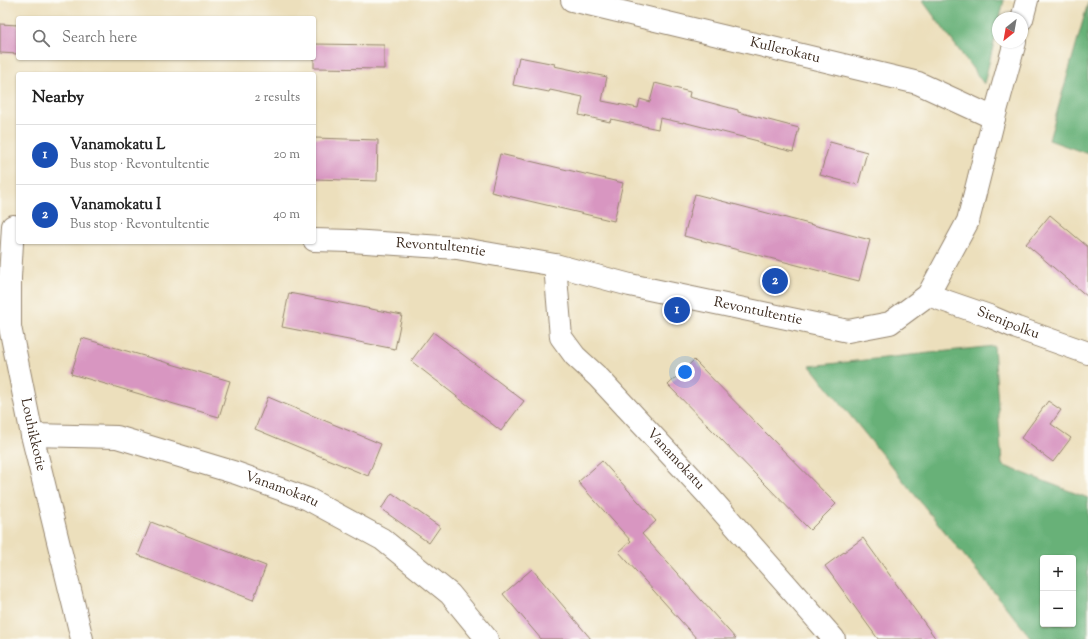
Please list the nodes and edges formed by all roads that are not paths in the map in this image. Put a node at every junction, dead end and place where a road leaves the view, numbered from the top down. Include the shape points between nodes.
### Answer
1 (572, 0) edge
2 (1027, 0) edge
3 (1024, 12) edge
4 (1013, 48) edge
5 (994, 118) junction
6 (10, 224) edge
7 (316, 240) edge
8 (555, 264) junction
9 (928, 295) junction
10 (1088, 353) edge
11 (32, 435) junction
12 (82, 639) edge
13 (487, 639) edge
14 (834, 639) edge

1 - 5 street, Kullerokatu via 918,83
2 - 3 street
4 - 5 street, Revontultentie
5 - 9 street, Revontultentie via 968,221
6 - 11 street, Louhikkotie via 10,327
7 - 8 street, Revontultentie via 457,248
8 - 9 street, Revontultentie via 630,285 848,332 890,323
8 - 14 street, Vanamokatu via 561,337 706,493
9 - 10 street, Sienipolku
11 - 12 street, Louhikkotie
11 - 13 street, Vanamokatu via 116,437 236,473 308,499 382,539 450,594

